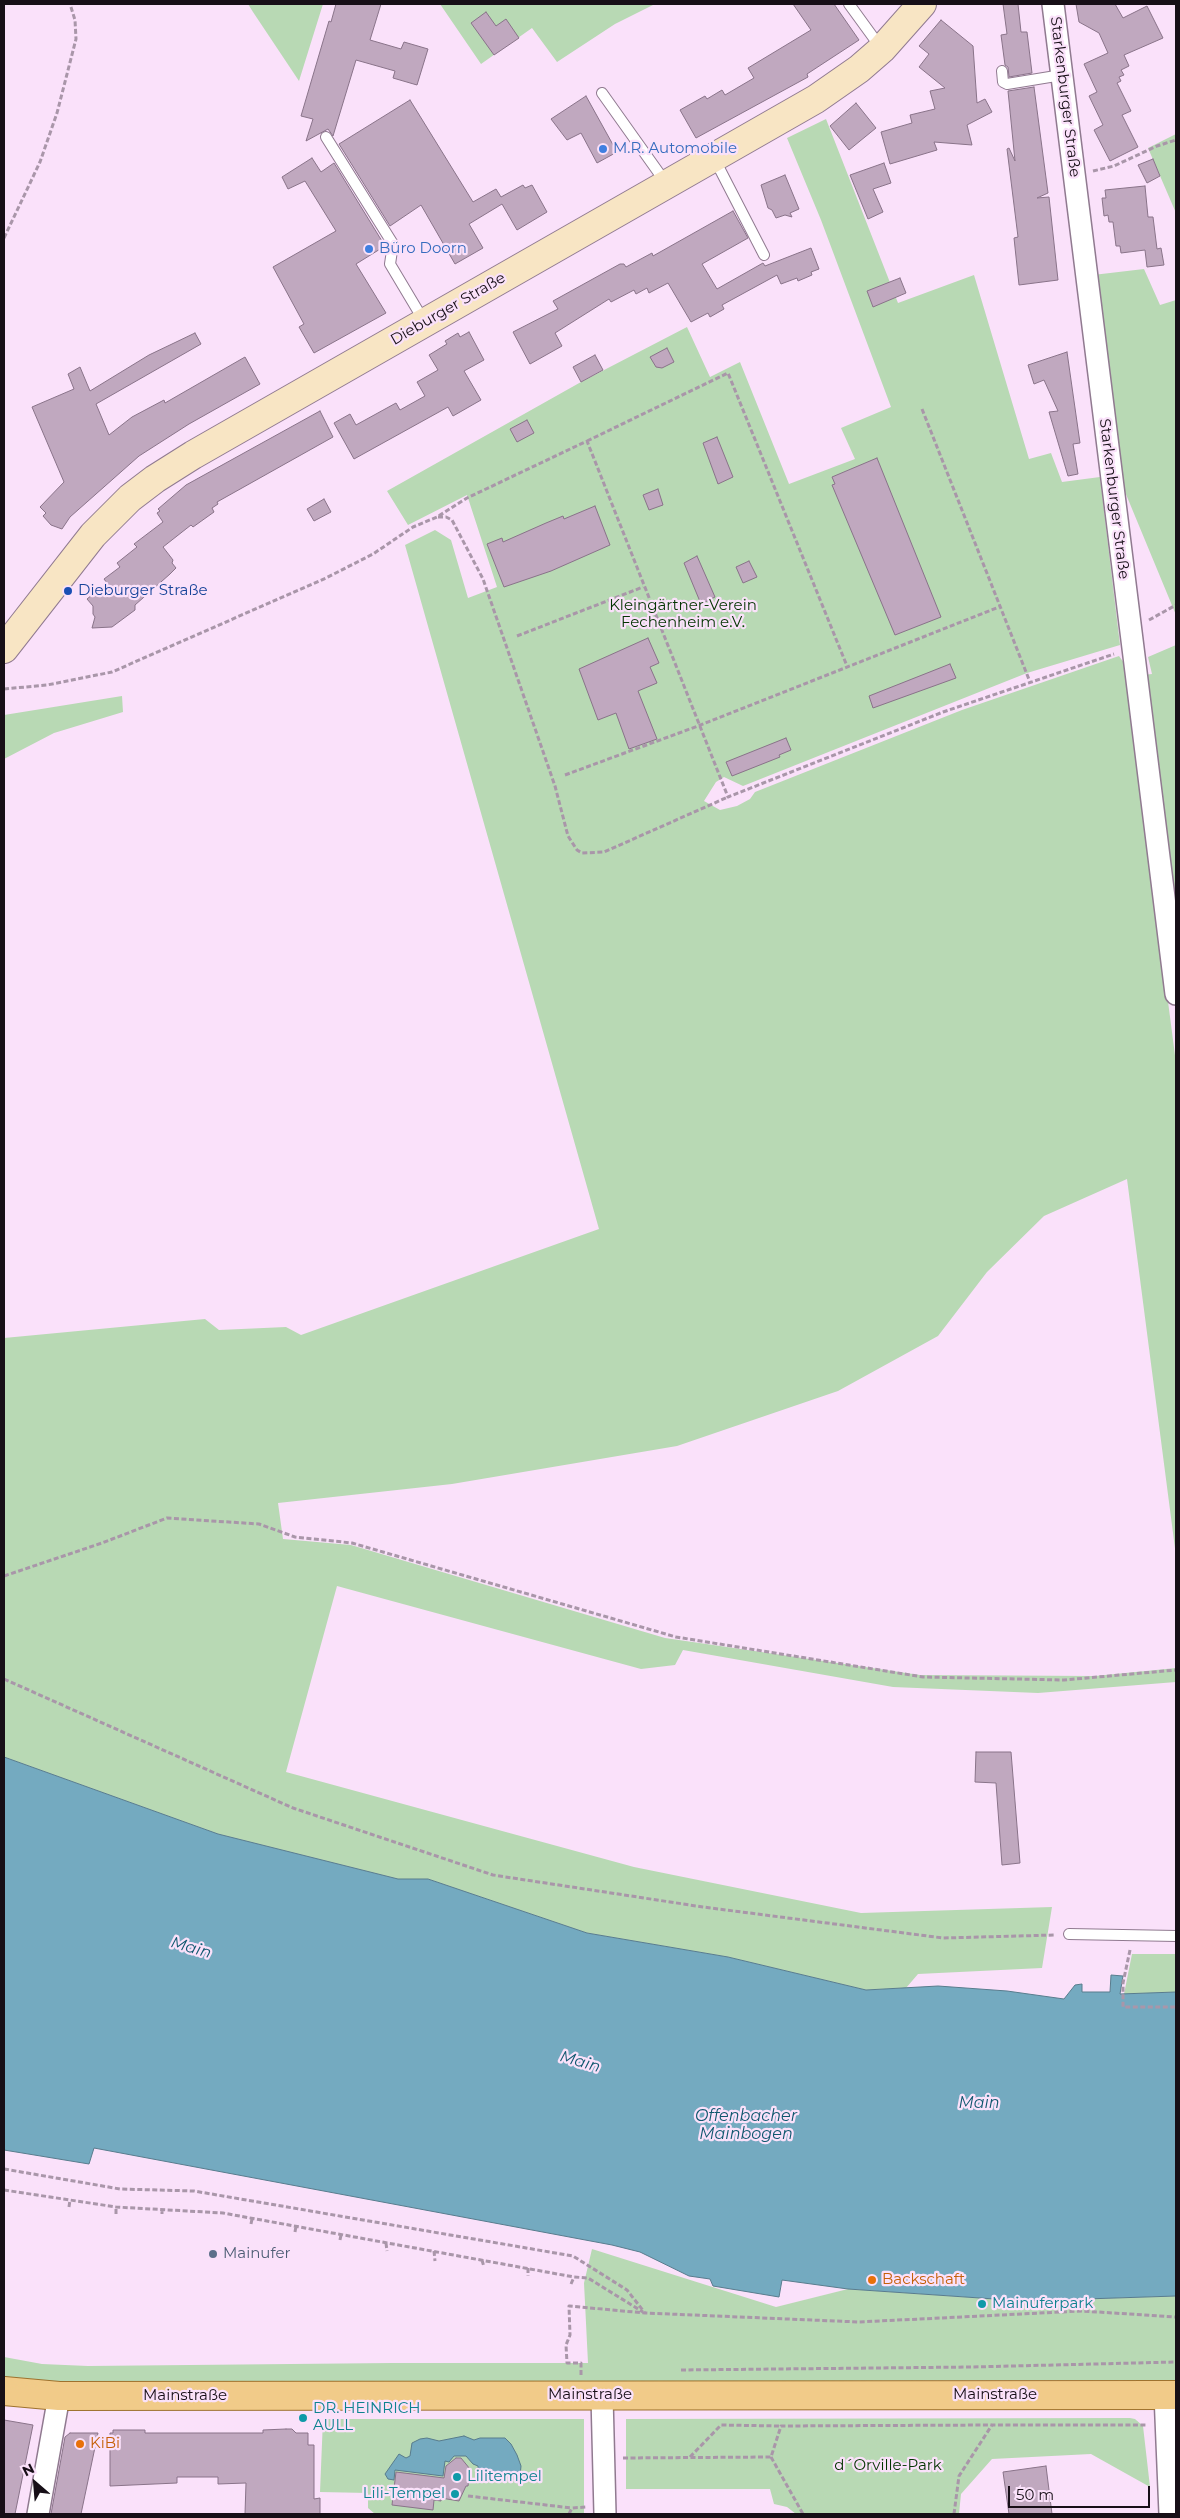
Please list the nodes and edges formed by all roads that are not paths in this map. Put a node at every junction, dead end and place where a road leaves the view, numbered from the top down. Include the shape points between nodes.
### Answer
1 (849, 4) edge
2 (922, 4) edge
3 (1053, 4) edge
4 (882, 49) junction
5 (1002, 70) dead end
6 (1062, 75) junction
7 (602, 92) dead end
8 (326, 136) dead end
9 (714, 158) junction
10 (667, 184) junction
11 (764, 255) dead end
12 (425, 322) junction
13 (4, 649) edge
14 (1176, 994) edge
15 (1069, 1934) road end
16 (1176, 1936) edge
17 (4, 2391) edge
18 (1170, 2394) edge
19 (59, 2396) junction
20 (602, 2396) junction
21 (38, 2514) edge
22 (605, 2514) edge
23 (1170, 2514) edge

1 - 4 lane
2 - 4 street, Dieburger Straße
3 - 6 street, Starkenburger Straße
4 - 9 street, Dieburger Straße via 859,70 816,99
5 - 6 lane via 1003,82 1007,84
6 - 14 street, Starkenburger Straße
7 - 10 lane
8 - 12 lane via 393,244 390,264
9 - 10 street, Dieburger Straße
9 - 11 lane
10 - 12 street, Dieburger Straße
12 - 13 street, Dieburger Straße via 193,455 130,498 82,548
15 - 16 lane
17 - 19 main road, Mainstraße
18 - 20 main road, Mainstraße
18 - 23 street
19 - 20 main road, Mainstraße
19 - 21 street
20 - 22 street

